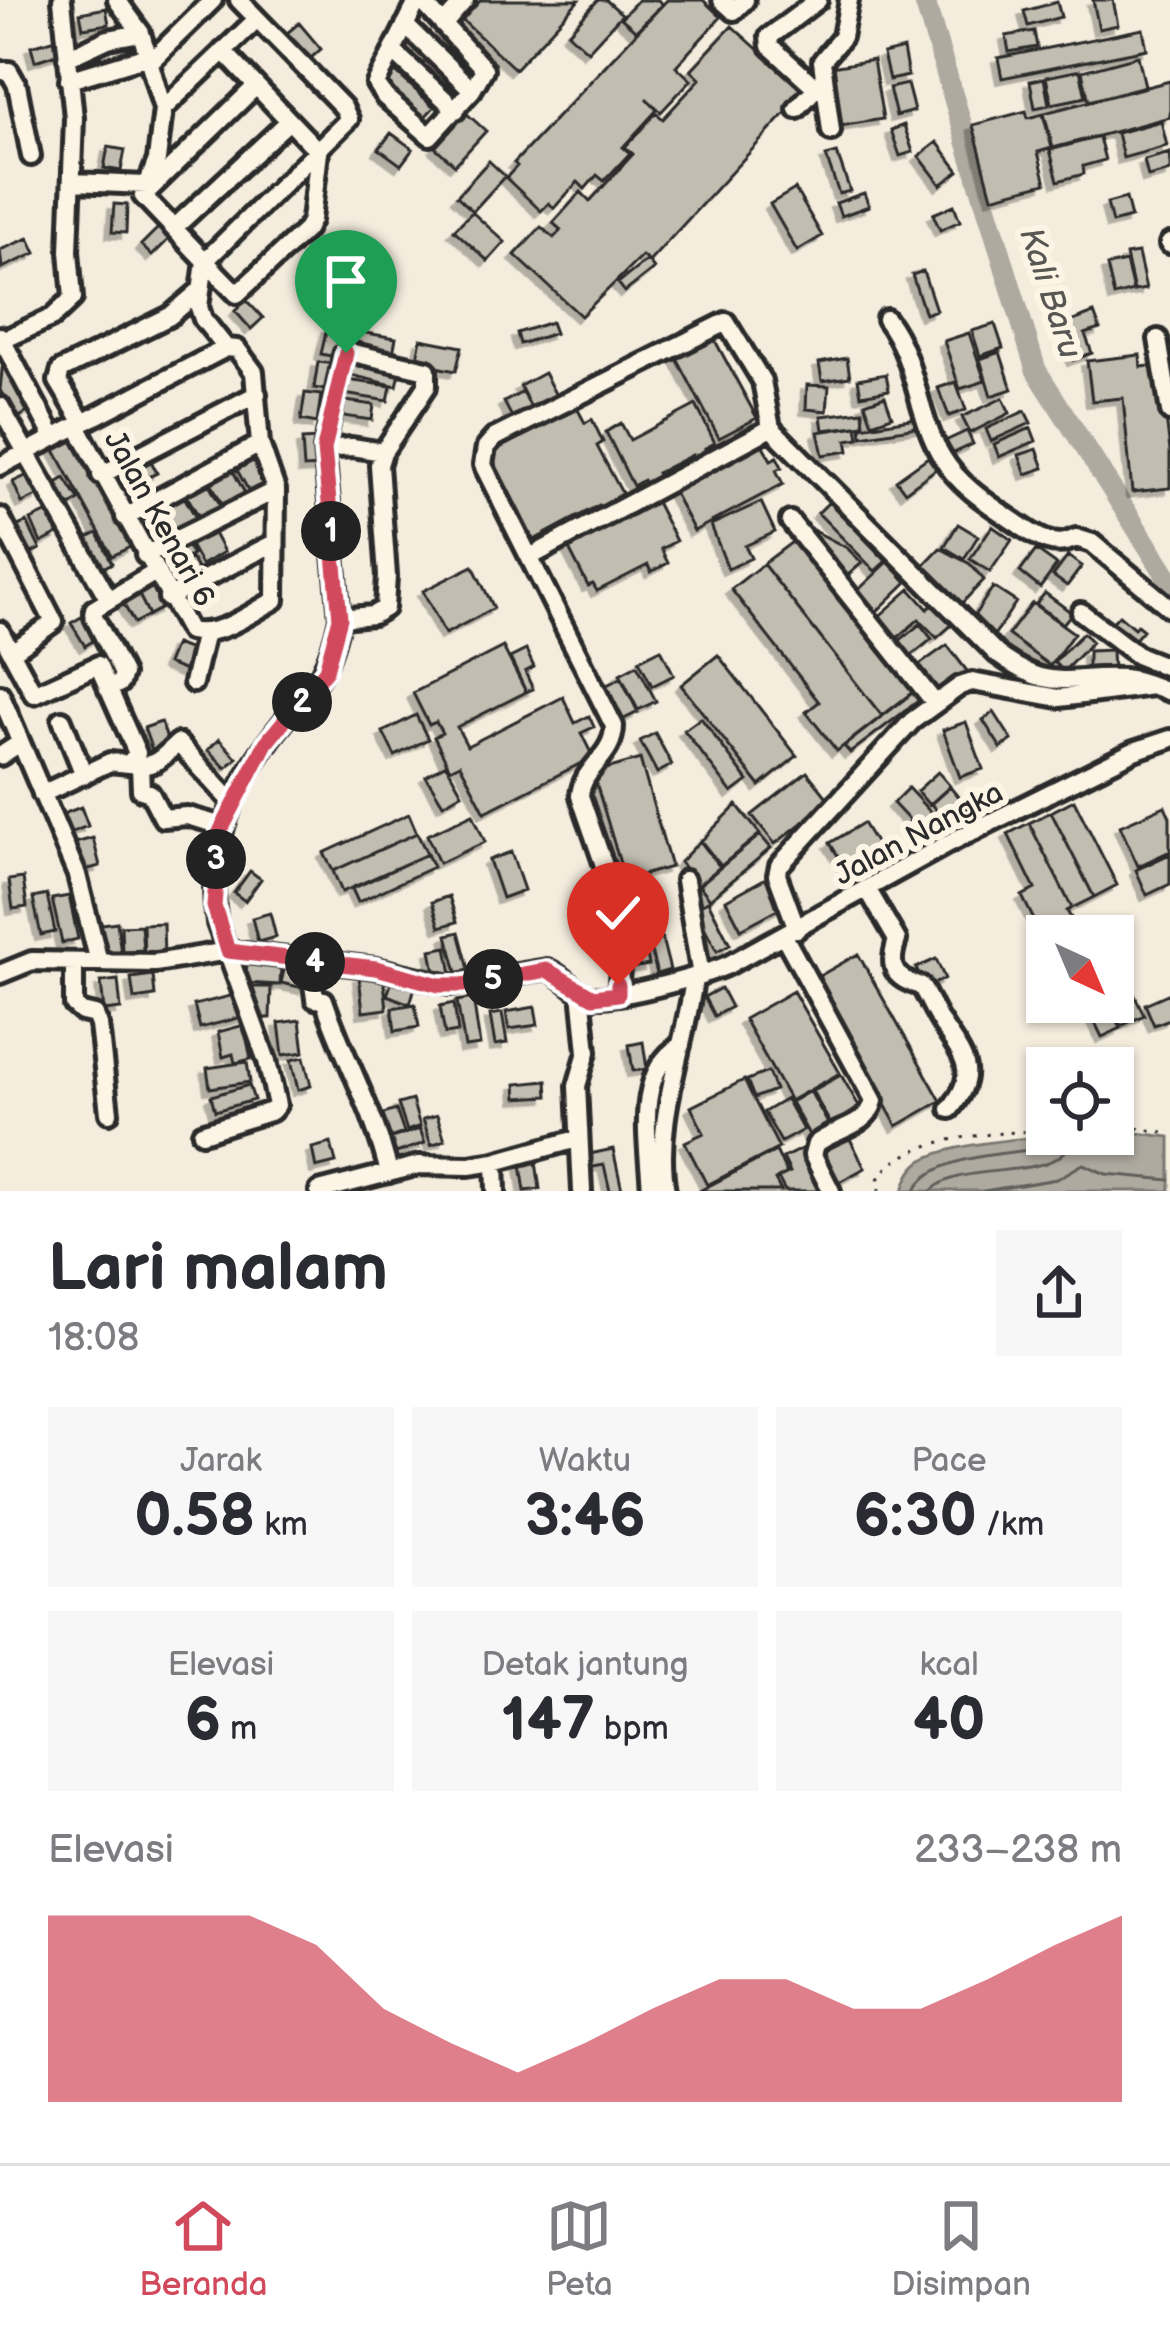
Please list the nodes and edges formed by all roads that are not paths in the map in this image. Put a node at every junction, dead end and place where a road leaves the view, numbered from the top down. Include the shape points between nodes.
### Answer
1 (62, 0) edge
2 (143, 0) edge
3 (213, 0) edge
4 (239, 0) edge
5 (420, 0) edge
6 (465, 0) edge
7 (722, 0) edge
8 (745, 0) edge
9 (818, 0) edge
10 (849, 0) edge
11 (123, 8) edge
12 (257, 19) junction
13 (444, 24) junction
14 (405, 25) junction
15 (141, 33) junction
16 (223, 51) junction
17 (394, 52) junction
18 (67, 58) junction
19 (149, 59) junction
20 (0, 71) edge
21 (70, 80) junction
22 (256, 86) junction
23 (472, 90) junction
24 (163, 109) junction
25 (797, 109) dead end
26 (456, 110) junction
27 (289, 121) junction
28 (831, 131) dead end
29 (320, 152) junction
30 (31, 157) dead end
31 (74, 182) junction
32 (284, 185) junction
33 (145, 190) junction
34 (310, 214) junction
35 (174, 228) junction
36 (205, 262) junction
37 (198, 292) junction
38 (886, 319) dead end
39 (1, 338) edge
40 (1158, 339) dead end
41 (226, 348) junction
42 (257, 394) junction
43 (0, 406) edge
44 (1170, 412) edge
45 (80, 424) junction
46 (771, 428) junction
47 (54, 438) junction
48 (260, 444) junction
49 (324, 449) junction
50 (382, 452) junction
51 (24, 453) junction
52 (0, 466) edge
53 (100, 475) junction
54 (276, 490) junction
55 (0, 517) edge
56 (125, 518) junction
57 (790, 521) dead end
58 (274, 543) junction
59 (145, 555) junction
60 (530, 557) junction
61 (154, 573) junction
62 (108, 598) junction
63 (168, 598) junction
64 (1170, 608) edge
65 (1081, 612) dead end
66 (340, 618) junction
67 (0, 631) edge
68 (205, 632) junction
69 (12, 652) junction
70 (1170, 668) edge
71 (194, 683) dead end
72 (108, 689) junction
73 (1161, 689) edge
74 (0, 694) edge
75 (935, 703) junction
76 (62, 720) dead end
77 (1170, 739) edge
78 (20, 743) junction
79 (0, 756) edge
80 (135, 765) junction
81 (84, 775) junction
82 (42, 794) junction
83 (233, 803) junction
84 (223, 826) junction
85 (685, 880) dead end
86 (868, 890) junction
87 (790, 933) junction
88 (228, 951) junction
89 (310, 961) junction
90 (74, 962) junction
91 (99, 962) junction
92 (0, 974) edge
93 (697, 977) junction
94 (580, 992) junction
95 (618, 994) junction
96 (681, 1045) junction
97 (950, 1109) dead end
98 (110, 1113) dead end
99 (202, 1133) dead end
100 (577, 1139) junction
101 (495, 1162) junction
102 (387, 1179) edge
103 (320, 1191) edge
104 (496, 1191) edge
105 (582, 1191) edge
106 (651, 1191) edge
107 (666, 1191) edge
108 (831, 1191) edge

1 - 18 street
2 - 11 street
3 - 19 street
4 - 12 street
5 - 13 street
5 - 14 street
6 - 13 street
7 - 8 street via 734,11
9 - 25 street via 769,37 813,85
10 - 28 street via 842,37 823,61
11 - 15 street
12 - 16 street
12 - 29 street via 348,114
13 - 23 street via 484,69
14 - 17 street
14 - 23 street
15 - 18 street
15 - 19 street
16 - 22 street
16 - 24 street
17 - 26 street
17 - 26 street via 376,84 386,97 430,136
18 - 21 street
19 - 21 street
19 - 24 street
20 - 30 street via 17,85
21 - 31 street
22 - 27 street
22 - 33 street
23 - 26 street
24 - 33 street
27 - 29 street
27 - 35 street
29 - 32 street
29 - 34 street
31 - 33 street
31 - 39 street via 73,298 53,317
32 - 34 street
32 - 36 street
33 - 35 street
34 - 36 street via 297,241 241,293
35 - 36 street
36 - 37 street
37 - 41 street via 203,320
37 - 45 street, Jalan Kenari 6 via 170,316 57,375
38 - 64 street via 952,471 1047,542 1091,543
39 - 47 street
40 - 44 street
41 - 42 street via 245,357
41 - 45 street
42 - 48 street
42 - 53 street
43 - 51 street
45 - 47 street
45 - 53 street, Jalan Kenari 6
46 - 60 street
46 - 60 street via 762,381 726,322 494,438 483,465
46 - 73 street via 1014,667 1054,682 1126,678
47 - 51 street
48 - 54 street
48 - 56 street
49 - 50 street
49 - 50 street via 349,352 430,376
49 - 66 street
50 - 66 street via 385,608
51 - 52 street
51 - 62 street
53 - 56 street, Jalan Kenari 6
54 - 58 street
54 - 59 street
55 - 69 street via 54,622
56 - 59 street, Jalan Kenari 6
57 - 75 street
58 - 63 street
58 - 68 street, Jalan Kenari 6 via 275,600
59 - 61 street, Jalan Kenari 6
60 - 95 street via 614,726 580,796 617,904
61 - 62 street
61 - 63 street, Jalan Kenari 6
62 - 72 street via 93,614 123,674
63 - 68 street, Jalan Kenari 6 via 189,631
65 - 70 street via 1137,656
66 - 83 street via 326,670 266,743
67 - 69 street
68 - 71 street
69 - 72 street via 34,694 93,664
72 - 80 street
73 - 75 street via 1059,698 972,682
74 - 78 street
75 - 87 street via 779,866
76 - 81 street
77 - 86 street, Jalan Nangka
78 - 79 street
78 - 82 street
80 - 81 street via 110,762
80 - 83 street via 149,767 178,743
80 - 84 street via 141,790 163,818
81 - 82 street
82 - 91 street via 77,875
83 - 84 street
84 - 88 street via 214,906
85 - 93 street
86 - 87 street, Jalan Nangka
86 - 97 street via 897,940 893,971 921,986 964,1056 968,1073
87 - 93 street, Jalan Nangka
87 - 108 street via 874,1101 862,1121 816,1144 813,1155
88 - 89 street, Jalan Nangka
88 - 91 street, Jalan Nangka
88 - 99 street via 277,1105
89 - 94 street, Jalan Nangka via 450,985 547,970
89 - 102 street via 315,999 324,1000 374,1119
90 - 91 street, Jalan Nangka
90 - 92 street, Jalan Nangka via 32,961
90 - 98 street via 74,1005 99,1025
93 - 95 street, Jalan Nangka
93 - 96 street
94 - 95 street, Jalan Nangka
94 - 100 street via 587,1052 577,1086
96 - 106 street via 661,1059 647,1103
96 - 107 street
100 - 101 street
100 - 105 street
101 - 102 street via 419,1165
101 - 104 street
102 - 103 street

